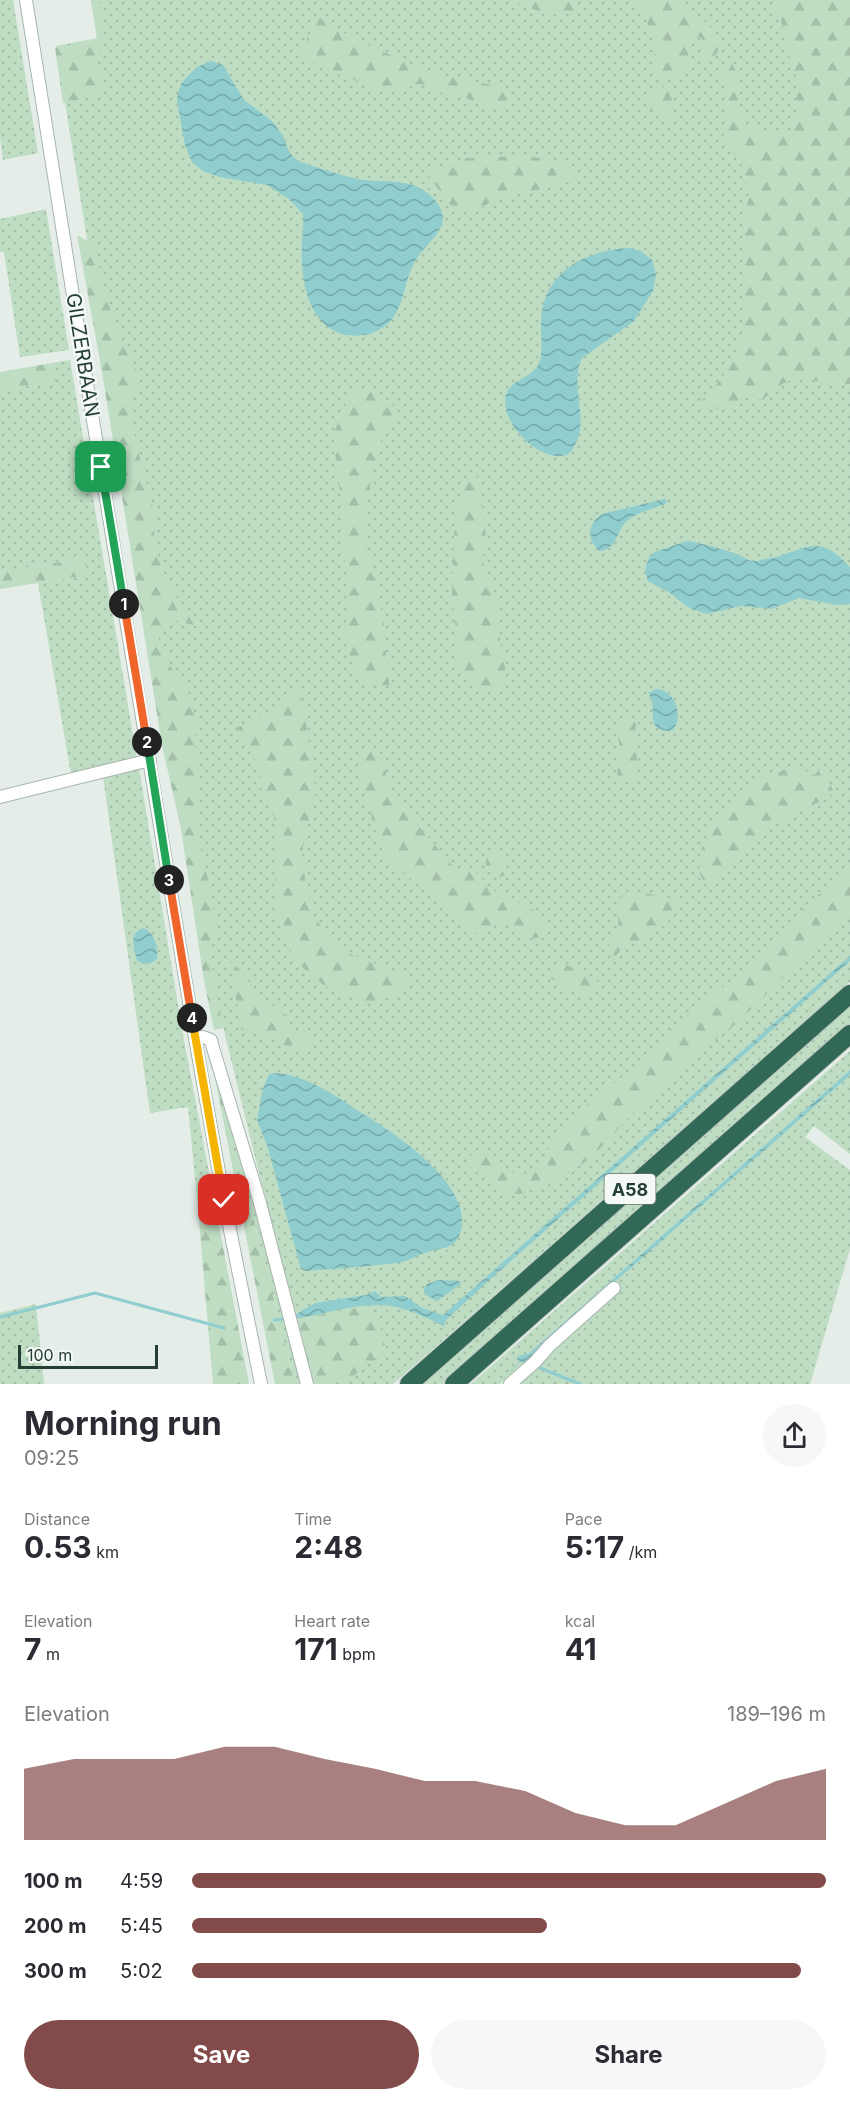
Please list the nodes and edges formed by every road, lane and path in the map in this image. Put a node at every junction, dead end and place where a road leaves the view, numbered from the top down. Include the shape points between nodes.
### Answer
1 (26, 0) edge
2 (150, 760) junction
3 (0, 797) edge
4 (850, 994) edge
5 (850, 1034) edge
6 (195, 1038) junction
7 (614, 1288) dead end
8 (261, 1384) edge
9 (307, 1384) edge
10 (409, 1384) edge
11 (454, 1384) edge
12 (510, 1384) edge

1 - 2 street, GILZERBAAN
2 - 3 street
2 - 6 street, GILZERBAAN
4 - 10 highway, A58
5 - 11 highway, A58
6 - 8 street, GILZERBAAN
6 - 9 street via 211,1040 260,1203
7 - 12 street

